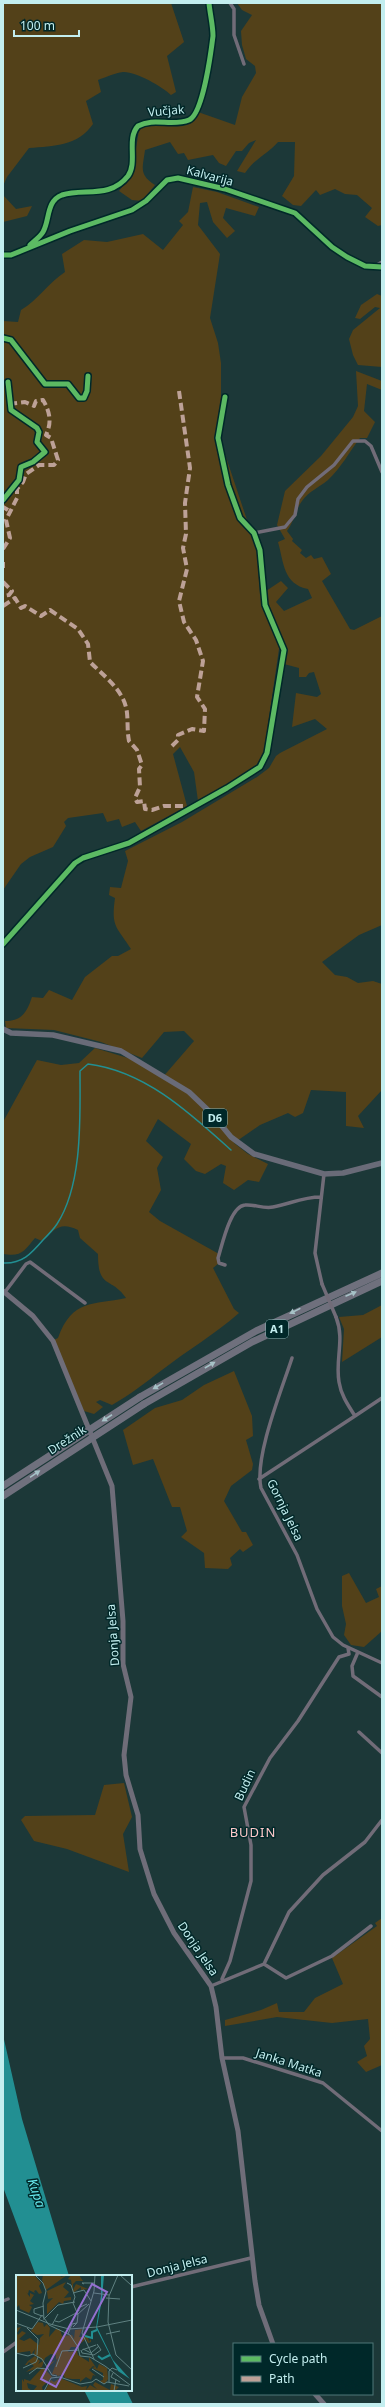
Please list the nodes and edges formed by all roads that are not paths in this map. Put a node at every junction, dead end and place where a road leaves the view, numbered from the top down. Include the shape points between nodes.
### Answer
1 (209, 3) edge
2 (230, 3) edge
3 (244, 64) dead end
4 (28, 247) junction
5 (3, 256) edge
6 (382, 262) edge
7 (375, 266) junction
8 (382, 267) edge
9 (225, 397) dead end
10 (382, 472) edge
11 (254, 532) junction
12 (3, 944) edge
13 (3, 1028) edge
14 (382, 1163) edge
15 (324, 1174) junction
16 (321, 1197) junction
17 (225, 1265) dead end
18 (382, 1273) edge
19 (382, 1281) edge
20 (4, 1292) edge
21 (85, 1304) dead end
22 (292, 1358) dead end
23 (382, 1398) edge
24 (355, 1416) junction
25 (259, 1479) junction
26 (3, 1486) edge
27 (3, 1496) edge
28 (348, 1648) junction
29 (358, 1652) junction
30 (381, 1662) edge
31 (382, 1697) edge
32 (359, 1732) dead end
33 (382, 1754) edge
34 (382, 1820) edge
35 (371, 1926) dead end
36 (264, 1964) junction
37 (222, 1979) junction
38 (211, 1986) junction
39 (222, 2058) junction
40 (382, 2132) edge
41 (251, 2258) junction
42 (132, 2287) edge
43 (8, 2299) dead end
44 (3, 2301) edge
45 (16, 2343) edge
46 (273, 2343) edge
47 (3, 2352) edge
48 (316, 2395) edge
49 (324, 2404) edge

1 - 4 main road, Vučjak via 213,35 206,80 195,114 186,121 147,121 138,126 134,132 132,163 128,176 118,185 102,192 62,196 52,203 43,232
2 - 3 street via 234,9 234,34
4 - 5 main road
4 - 7 street, Kalvarija via 132,210 146,201 167,180 178,178 225,189 295,213 347,257 365,266
6 - 7 street
7 - 8 street, Kalvarija
9 - 11 street via 218,438 228,485 240,518
10 - 11 street via 371,446 365,441 353,442 334,465 298,499 294,515 285,527
11 - 12 street via 260,550 265,605 284,650 264,760 247,777 129,843 75,863
13 - 15 main road, D6 via 11,1033 53,1036 121,1051 189,1092 231,1137 254,1154
14 - 15 main road, D6 via 343,1173
15 - 16 street
16 - 17 street via 305,1198 272,1207 244,1205 236,1209 229,1222 218,1258 218,1262
16 - 24 street, bridge via 316,1253 322,1284 341,1330 339,1381 344,1399
18 -> 26 highway, Drežnik / A1, bridge via 256,1331 140,1397
27 -> 19 highway, Drežnik / A1, bridge via 144,1404 252,1342
20 - 21 street, Donja Jelsa via 30,1262
20 - 38 main road, Donja Jelsa via 33,1316 53,1341 112,1486 123,1621 123,1664 131,1697 124,1762 138,1815 140,1849 164,1916
22 - 25 street, Gornja Jelsa via 265,1444
23 - 24 street
24 - 25 street
25 - 28 street, Gornja Jelsa via 268,1503 297,1555 317,1609 333,1637
28 - 29 street, Gornja Jelsa
28 - 37 street, Budin via 349,1654 339,1657 298,1721 270,1758 244,1807 252,1851 251,1881 230,1960
29 - 30 street, Gornja Jelsa
29 - 31 street via 351,1671 353,1676
32 - 33 street
34 - 36 street via 365,1842 324,1875 289,1912
35 - 36 street via 332,1956 286,1978
36 - 37 street, Donja Jelsa
37 - 38 street, Donja Jelsa
38 - 39 main road, Donja Jelsa
39 - 40 street, Janka Matka via 243,2058 323,2083
39 - 41 main road, Donja Jelsa via 238,2131
41 - 42 street, Donja Jelsa
41 - 46 main road, Donja Jelsa via 260,2305
43 - 44 street
45 - 47 street
48 - 49 main road

